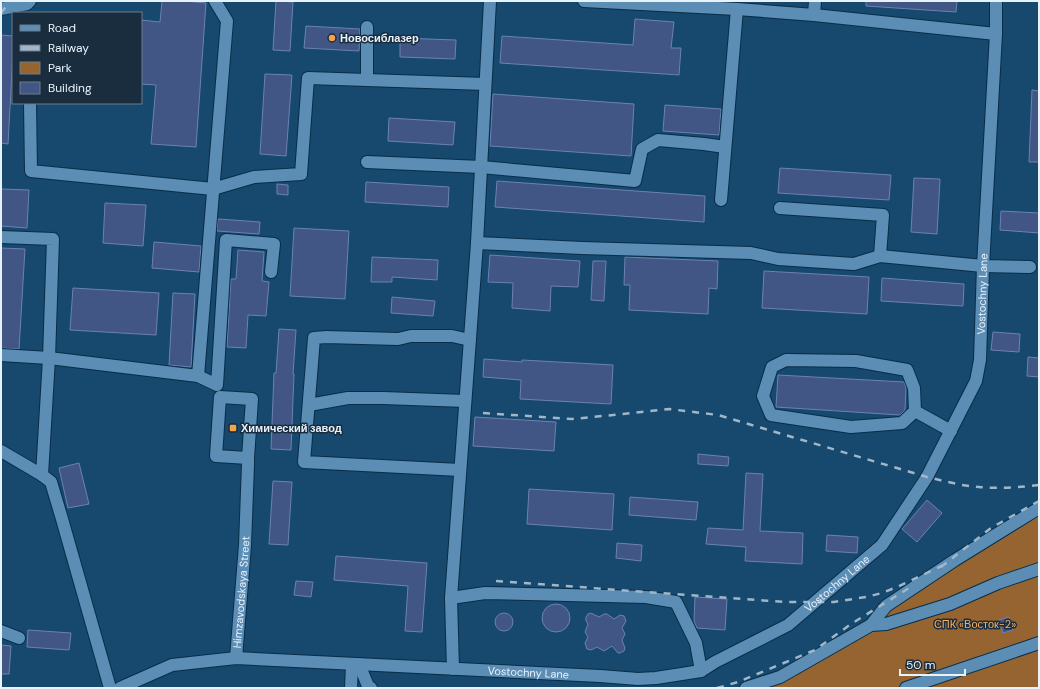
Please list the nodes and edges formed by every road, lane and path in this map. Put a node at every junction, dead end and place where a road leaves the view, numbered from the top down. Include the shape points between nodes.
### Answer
1 (215, 1) edge
2 (490, 1) edge
3 (584, 1) edge
4 (814, 1) edge
5 (996, 1) edge
6 (27, 6) edge
7 (1, 9) edge
8 (737, 9) junction
9 (814, 15) junction
10 (367, 27) dead end
11 (996, 34) junction
12 (367, 80) junction
13 (485, 84) junction
14 (30, 104) edge
15 (725, 147) junction
16 (367, 162) dead end
17 (481, 167) junction
18 (213, 189) junction
19 (721, 200) dead end
20 (780, 208) dead end
21 (1, 237) edge
22 (477, 243) junction
23 (880, 256) junction
24 (983, 266) junction
25 (1030, 267) dead end
26 (271, 272) dead end
27 (470, 340) junction
28 (1, 355) edge
29 (49, 358) junction
30 (198, 376) junction
31 (219, 391) junction
32 (465, 401) junction
33 (309, 405) junction
34 (915, 411) junction
35 (951, 432) junction
36 (1, 452) edge
37 (248, 458) junction
38 (460, 470) junction
39 (42, 475) junction
40 (1039, 508) edge
41 (1039, 569) edge
42 (451, 598) junction
43 (871, 625) junction
44 (1, 631) edge
45 (19, 638) dead end
46 (1039, 643) edge
47 (236, 658) junction
48 (355, 664) junction
49 (453, 669) junction
50 (701, 671) junction
51 (641, 684) edge
52 (110, 688) edge
53 (120, 688) edge
54 (350, 688) edge
55 (371, 688) edge
56 (746, 688) edge
57 (906, 688) edge

1 - 18 street via 227,21
2 - 13 street
3 - 8 street
4 - 9 street
5 - 11 street, Vostochny Lane
6 - 7 street
8 - 9 street
8 - 15 street
9 - 11 street
10 - 12 street
11 - 24 street, Vostochny Lane
12 - 13 street
12 - 18 street via 308,78 301,174 254,177
13 - 17 street
14 - 18 street via 31,171
15 - 17 street via 658,140 642,149 635,181
15 - 19 street
16 - 17 street
17 - 22 street
18 - 30 street
20 - 23 street via 883,215
21 - 29 street via 54,239
22 - 23 street via 751,253 778,259 854,264
22 - 27 street
23 - 24 street
24 - 25 street
24 - 35 street, Vostochny Lane via 980,360 976,381
26 - 31 street via 274,244 226,240
27 - 32 street
27 - 33 street via 452,336 314,338
28 - 29 street
29 - 30 street
29 - 39 street
30 - 31 street
31 - 37 street, Himzavodskaya Street via 252,399
31 - 37 street via 216,456
32 - 33 street via 348,398
32 - 38 street
33 - 38 street via 304,462
34 - 34 street via 902,423 851,427 772,415 763,396 772,367 786,360 856,361 907,370 914,388
34 - 35 street
35 - 50 street, Vostochny Lane via 927,477 882,545 788,625
36 - 39 street
37 - 47 street, Himzavodskaya Street via 245,545
38 - 42 street
39 - 52 street via 51,482
40 - 43 street via 886,606
41 - 43 street via 943,606 886,624
42 - 49 street
42 - 50 street via 485,593 646,597 676,602 696,643
43 - 56 street via 780,677
44 - 45 street
46 - 57 street
47 - 48 street, Vostochny Lane
47 - 53 street, Himzavodskaya Street via 172,665
48 - 49 street, Vostochny Lane
48 - 54 street
48 - 55 street
49 - 51 street, Vostochny Lane
50 - 51 street, Vostochny Lane via 656,678

